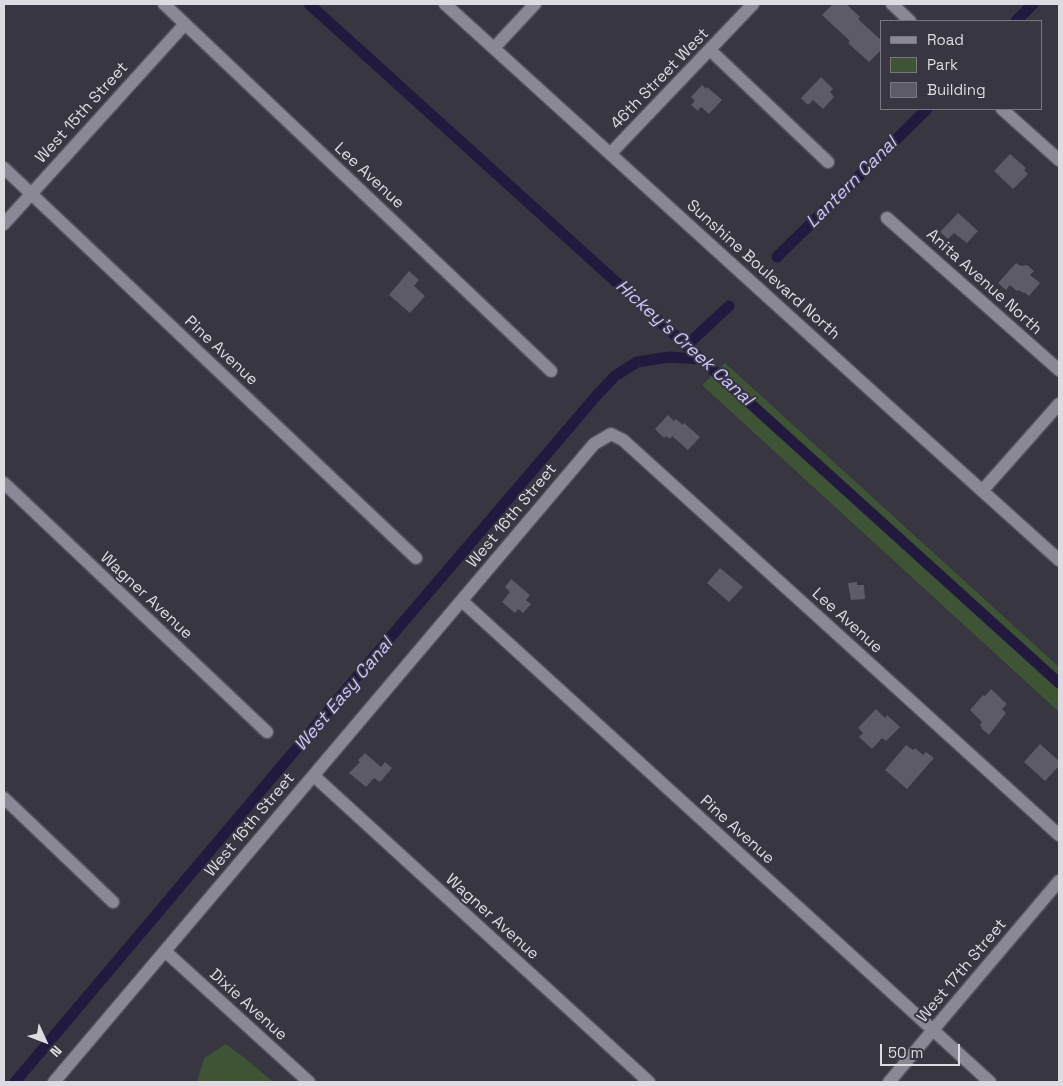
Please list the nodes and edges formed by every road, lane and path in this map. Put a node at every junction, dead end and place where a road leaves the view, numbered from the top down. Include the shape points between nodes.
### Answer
1 (164, 4) edge
2 (445, 4) edge
3 (535, 4) edge
4 (753, 4) edge
5 (892, 4) edge
6 (909, 20) edge
7 (185, 24) junction
8 (494, 48) junction
9 (710, 50) junction
10 (1003, 110) edge
11 (610, 154) junction
12 (1059, 160) edge
13 (828, 162) dead end
14 (4, 168) edge
15 (31, 194) junction
16 (888, 218) dead end
17 (4, 224) edge
18 (1059, 370) edge
19 (551, 371) dead end
20 (1059, 404) edge
21 (611, 434) joint
22 (4, 483) edge
23 (982, 491) junction
24 (416, 558) dead end
25 (1059, 560) edge
26 (462, 601) junction
27 (267, 732) dead end
28 (314, 776) junction
29 (4, 798) edge
30 (1059, 835) edge
31 (1059, 881) edge
32 (113, 902) dead end
33 (166, 952) junction
34 (933, 1030) junction
35 (54, 1082) edge
36 (309, 1082) edge
37 (649, 1082) edge
38 (889, 1082) edge
39 (990, 1082) edge

1 - 7 street, Lee Avenue
2 - 8 street, Sunshine Boulevard North
3 - 8 street
4 - 9 street, 46th Street West
5 - 6 street
7 - 15 street, West 15th Street
7 - 19 street, Lee Avenue
8 - 11 street, Sunshine Boulevard North
9 - 11 street, 46th Street West
9 - 13 street
10 - 12 street
11 - 23 street, Sunshine Boulevard North
14 - 15 street, Pine Avenue
15 - 17 street, West 15th Street
15 - 24 street, Pine Avenue
16 - 18 street, Anita Avenue North
20 - 23 street
21 - 26 street, West 16th Street via 594,444
21 - 30 street, Lee Avenue via 623,440
22 - 27 street, Wagner Avenue
23 - 25 street, Sunshine Boulevard North
26 - 28 street, West 16th Street
26 - 34 street, Pine Avenue
28 - 33 street, West 16th Street
28 - 37 street, Wagner Avenue
29 - 32 street
31 - 34 street, West 17th Street
33 - 35 street, West 16th Street
33 - 36 street, Dixie Avenue
34 - 38 street, West 17th Street
34 - 39 street, Pine Avenue

